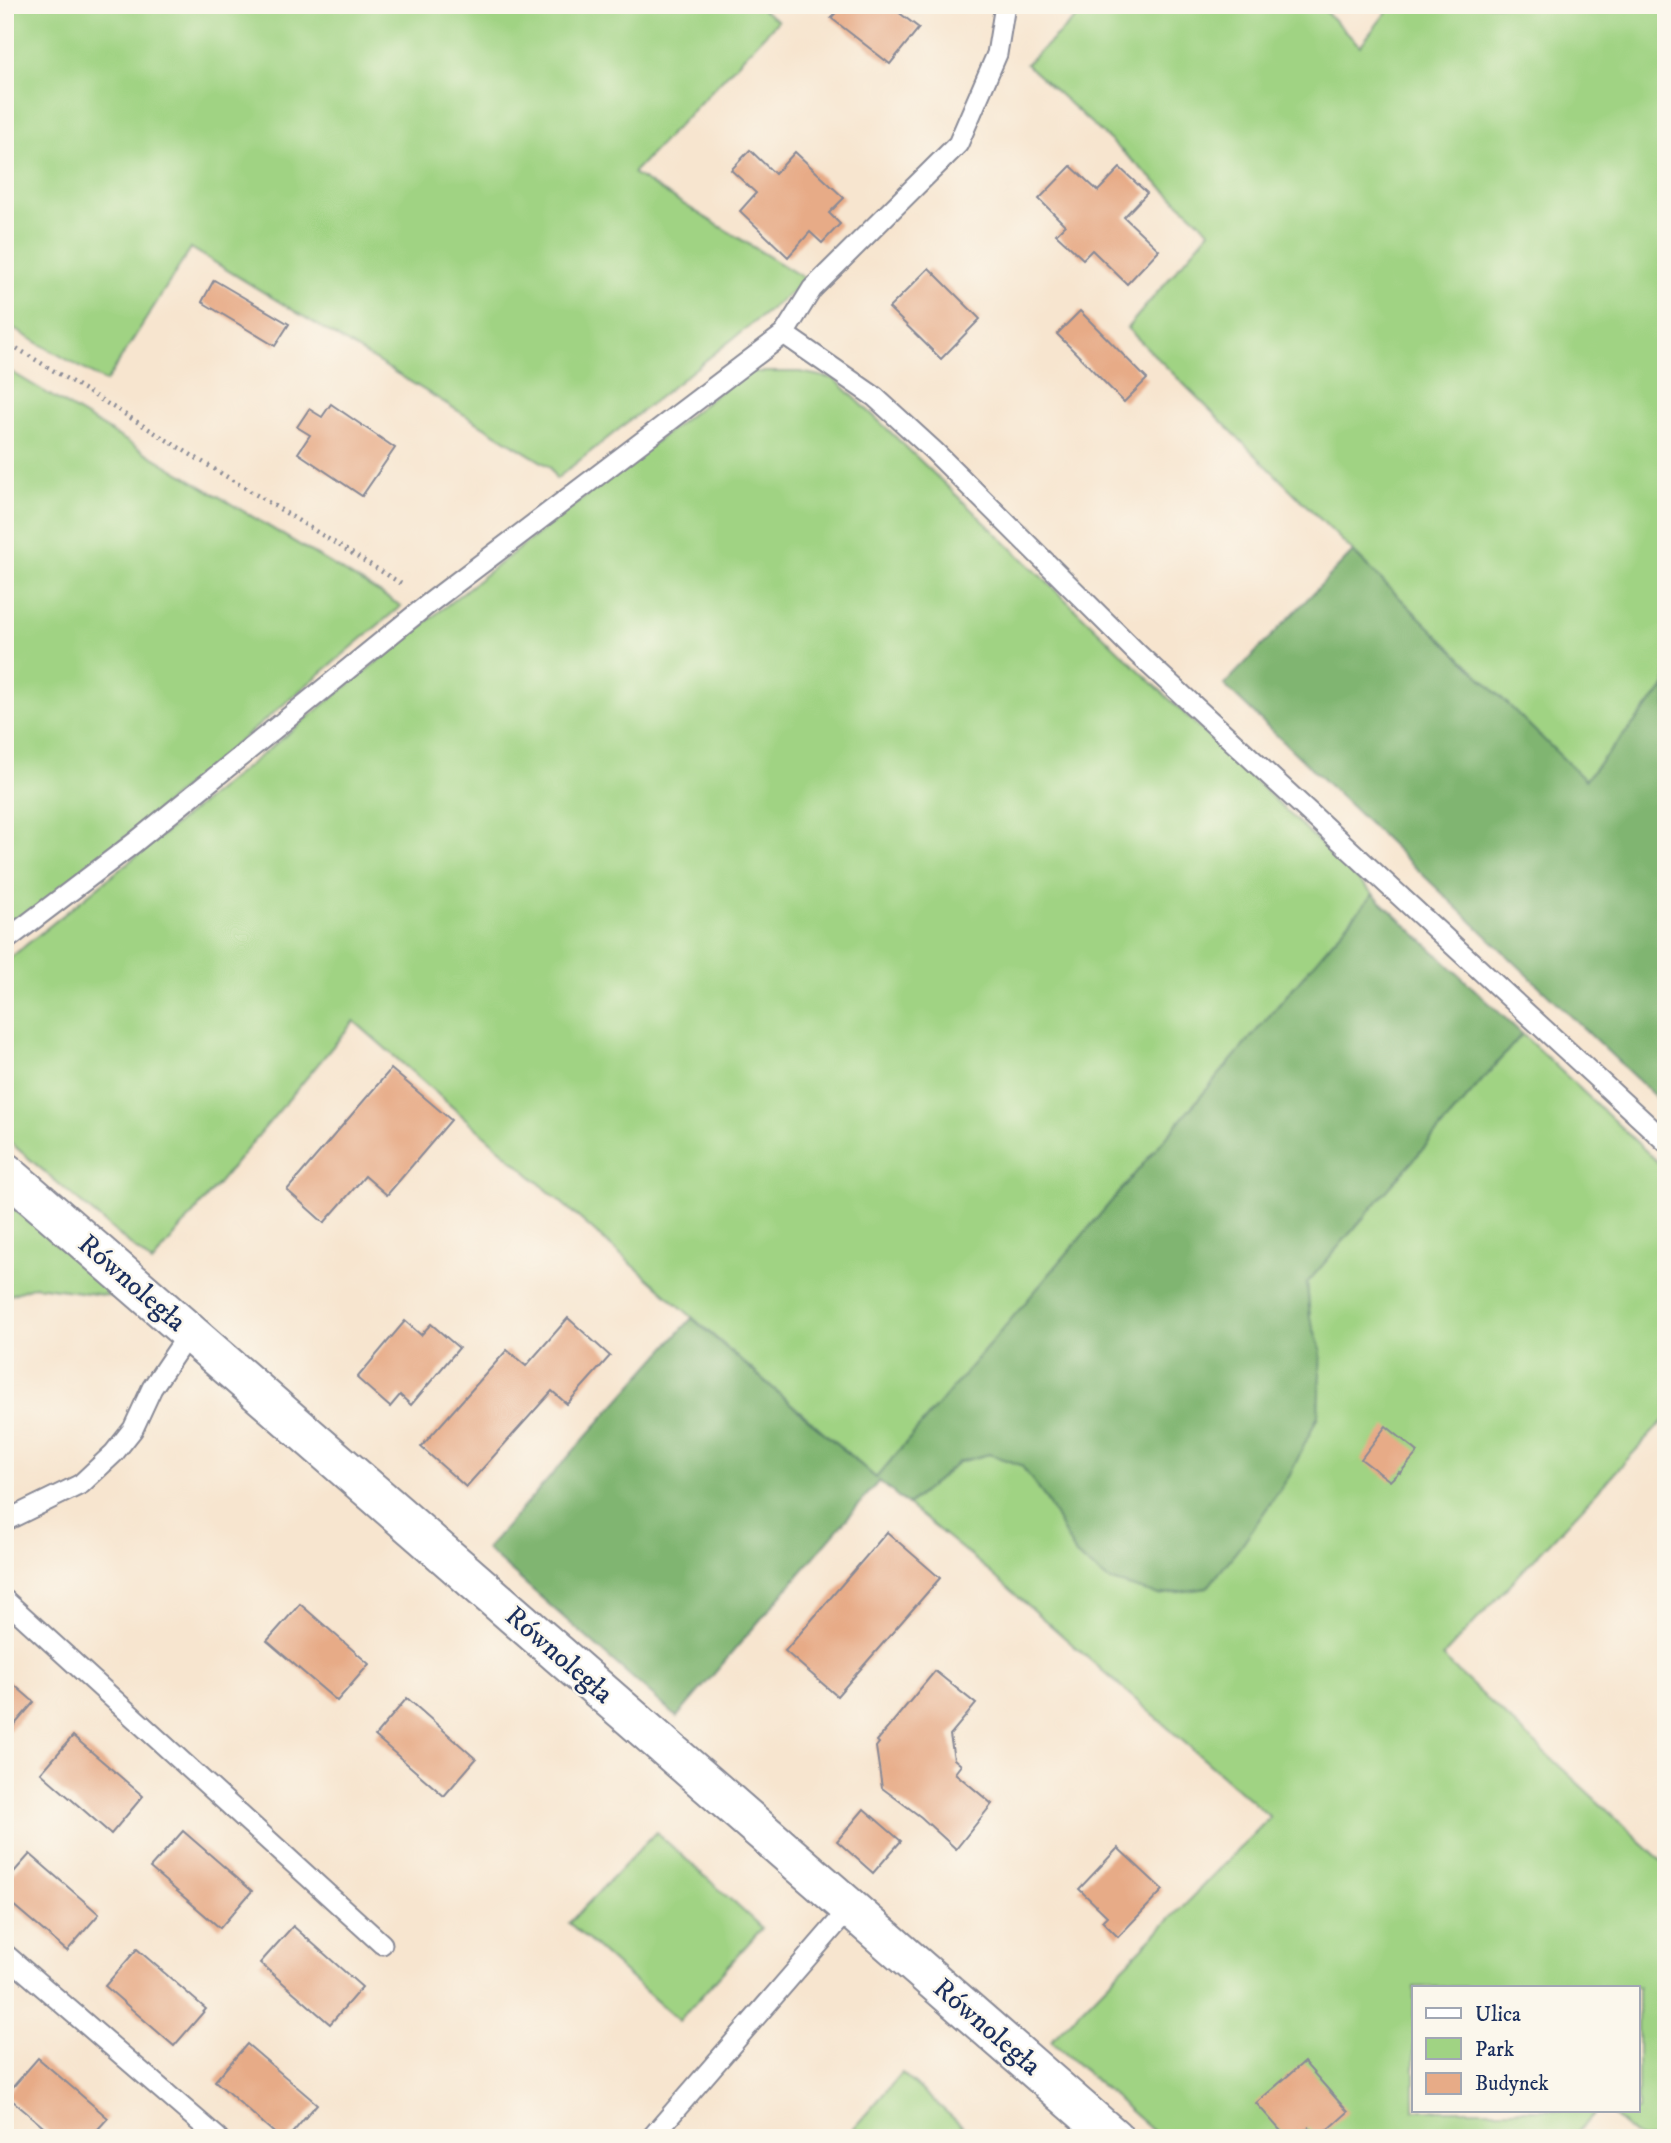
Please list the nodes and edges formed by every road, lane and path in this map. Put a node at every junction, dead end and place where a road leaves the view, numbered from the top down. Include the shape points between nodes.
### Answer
1 (1005, 5) edge
2 (784, 334) junction
3 (5, 341) edge
4 (427, 605) junction
5 (5, 941) edge
6 (1666, 1142) edge
7 (5, 1172) edge
8 (189, 1333) junction
9 (5, 1521) edge
10 (5, 1600) edge
11 (850, 1908) junction
12 (382, 1944) dead end
13 (5, 1954) edge
14 (218, 2138) edge
15 (651, 2138) edge
16 (1114, 2138) edge

1 - 2 lane via 997,54 958,144 812,289
2 - 4 lane
2 - 6 lane via 875,397 1138,654
3 - 4 path via 398,580
4 - 5 lane via 134,843
7 - 8 street, Równoległa
8 - 9 lane via 114,1453 81,1484
8 - 11 street, Równoległa
10 - 12 lane
11 - 15 lane
11 - 16 street, Równoległa
13 - 14 lane

